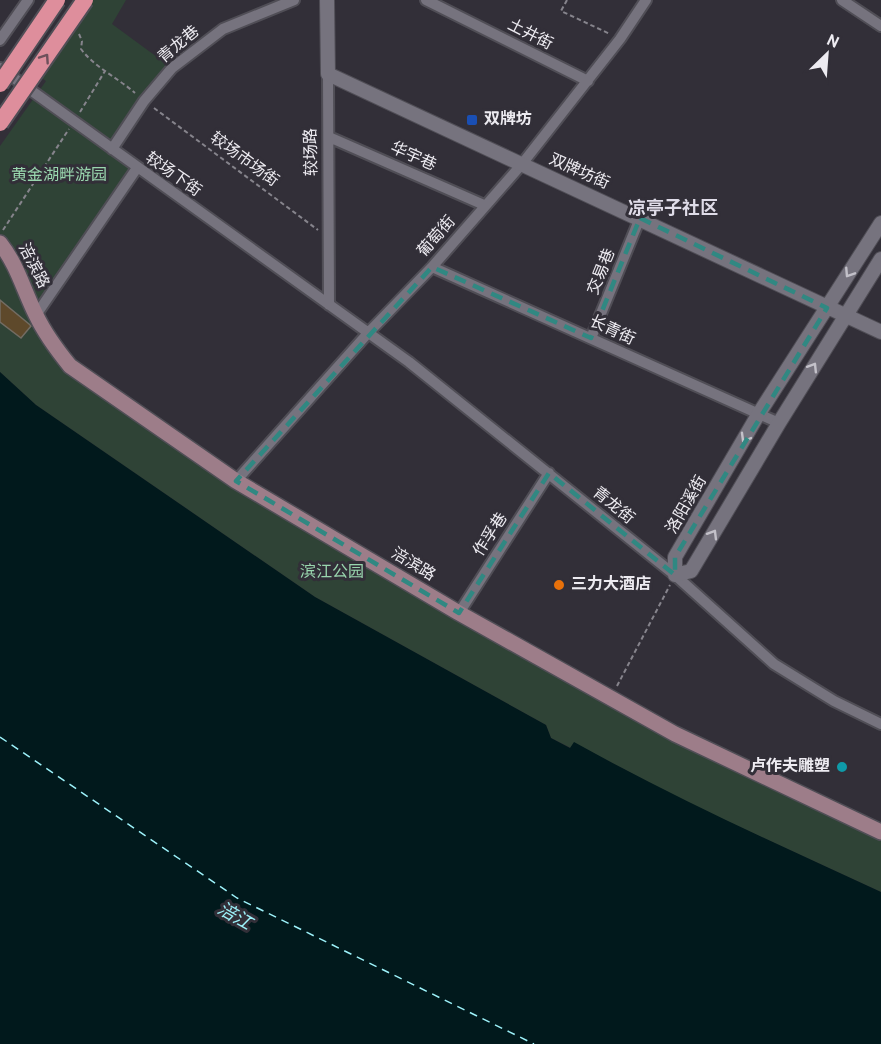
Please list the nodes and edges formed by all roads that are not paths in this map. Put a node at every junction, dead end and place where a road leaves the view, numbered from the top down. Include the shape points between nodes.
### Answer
1 (28, 0) edge
2 (57, 0) edge
3 (84, 0) edge
4 (294, 0) edge
5 (327, 0) edge
6 (646, 0) edge
7 (842, 0) edge
8 (433, 2) edge
9 (881, 26) edge
10 (0, 40) edge
11 (0, 68) edge
12 (328, 74) junction
13 (588, 81) junction
14 (0, 84) edge
15 (0, 123) edge
16 (329, 137) junction
17 (112, 149) junction
18 (522, 164) junction
19 (137, 168) junction
20 (484, 205) junction
21 (640, 218) junction
22 (881, 224) edge
23 (0, 243) edge
24 (881, 259) edge
25 (432, 267) junction
26 (329, 305) junction
27 (827, 308) junction
28 (36, 315) junction
29 (845, 316) junction
30 (369, 332) junction
31 (881, 332) edge
32 (591, 338) junction
33 (759, 415) junction
34 (779, 423) junction
35 (549, 473) junction
36 (236, 481) junction
37 (675, 574) junction
38 (459, 613) junction
39 (881, 724) edge
40 (881, 832) edge

1 - 10 street
2 - 14 highway, bridge
15 -> 3 highway, bridge
4 - 17 street, 青龙巷 via 223,29 172,68
5 - 12 street, 较场路
6 - 13 street, 葡萄街
7 - 9 street
8 - 13 street, 土井街
11 - 17 street, 较场下街
12 - 16 street, 较场路
12 - 18 street, 双牌坊街
13 - 18 street, 葡萄街
16 - 20 street, 华宇巷
16 - 26 street, 较场路
17 - 19 street, 较场下街
18 - 20 street, 葡萄街
18 - 21 street, 双牌坊街
19 - 26 street, 较场下街
19 - 28 street
20 - 25 street, 葡萄街
21 - 27 street, 双牌坊街
21 - 32 street, 交易巷
22 -> 27 street, 洛阳溪街
23 - 28 main road, 涪滨路 via 13,260
24 - 29 street
25 - 30 street, 葡萄街
25 - 32 street, 长青街
26 - 30 street, 青龙街
27 - 29 street, 双牌坊街
27 - 33 street, 洛阳溪街
28 - 36 main road, 涪滨路 via 70,366
29 - 31 street, 双牌坊街
34 -> 29 street
30 - 35 street, 青龙街
30 - 36 street, 葡萄街
32 - 33 street, 长青街
33 - 34 street, 长青街
33 -> 37 street, 洛阳溪街 via 675,557
37 -> 34 street via 691,571
35 - 37 street, 青龙街
35 - 38 street, 作孚巷
36 - 38 main road, 涪滨路
37 - 39 street, 青龙街 via 774,664 834,702
38 - 40 main road, 涪滨路 via 712,753

